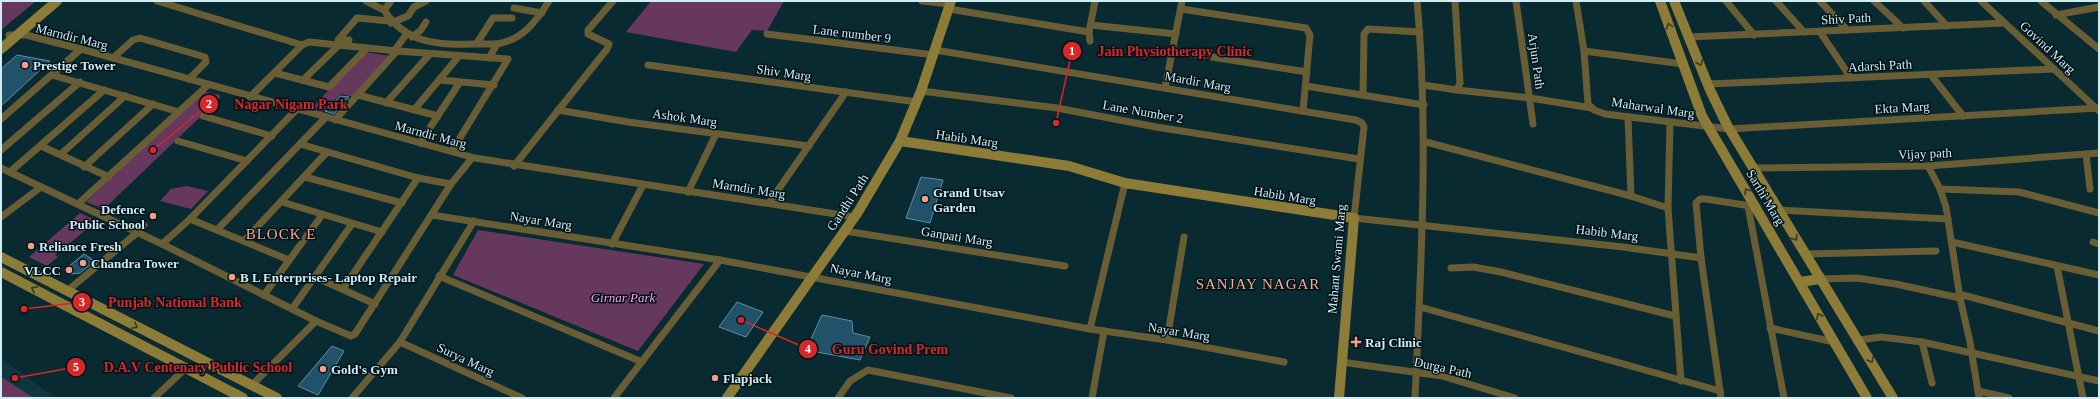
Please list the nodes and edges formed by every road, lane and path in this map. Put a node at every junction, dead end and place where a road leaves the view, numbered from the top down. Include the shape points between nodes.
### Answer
1 (50, 1) edge
2 (57, 1) edge
3 (157, 1) edge
4 (366, 1) edge
5 (391, 1) edge
6 (426, 1) edge
7 (549, 1) edge
8 (613, 1) edge
9 (922, 1) edge
10 (1096, 1) edge
11 (1182, 1) edge
12 (1417, 1) edge
13 (1455, 1) edge
14 (1516, 1) edge
15 (1576, 1) edge
16 (1660, 1) edge
17 (1674, 1) edge
18 (1726, 1) edge
19 (1776, 1) edge
20 (1820, 1) edge
21 (1874, 1) edge
22 (1924, 1) edge
23 (1981, 1) edge
24 (2041, 1) edge
25 (2094, 1) edge
26 (950, 5) edge
27 (2099, 6) edge
28 (514, 8) dead end
29 (1181, 9) junction
30 (384, 10) junction
31 (542, 13) junction
32 (2056, 14) junction
33 (512, 18) dead end
34 (390, 22) junction
35 (426, 22) dead end
36 (2004, 23) junction
37 (1947, 26) junction
38 (1090, 28) junction
39 (1903, 28) junction
40 (1847, 30) junction
41 (1420, 32) junction
42 (1804, 32) junction
43 (1820, 32) junction
44 (767, 34) dead end
45 (1176, 34) junction
46 (12, 35) junction
47 (1754, 35) junction
48 (409, 36) junction
49 (1689, 36) junction
50 (349, 40) dead end
51 (1090, 41) dead end
52 (1, 42) edge
53 (477, 43) junction
54 (497, 44) junction
55 (302, 45) junction
56 (338, 46) junction
57 (1, 49) edge
58 (82, 49) junction
59 (366, 49) junction
60 (2099, 49) edge
61 (395, 51) junction
62 (1173, 51) junction
63 (1584, 51) junction
64 (935, 52) junction
65 (430, 54) junction
66 (459, 56) junction
67 (113, 58) junction
68 (489, 58) junction
69 (1683, 64) junction
70 (648, 65) dead end
71 (2054, 69) junction
72 (1307, 72) junction
73 (275, 73) junction
74 (52, 75) junction
75 (1931, 75) junction
76 (1851, 78) junction
77 (189, 79) junction
78 (303, 80) junction
79 (440, 80) junction
80 (80, 82) junction
81 (460, 82) junction
82 (1708, 84) junction
83 (208, 85) junction
84 (494, 85) junction
85 (1306, 86) junction
86 (1423, 86) junction
87 (1165, 88) junction
88 (104, 90) junction
89 (1458, 90) junction
90 (921, 91) junction
91 (846, 92) junction
92 (358, 95) junction
93 (1363, 95) junction
94 (125, 96) junction
95 (250, 96) junction
96 (1530, 98) junction
97 (917, 102) junction
98 (386, 103) junction
99 (153, 104) junction
100 (1424, 105) junction
101 (297, 109) junction
102 (1593, 109) junction
103 (2098, 109) edge
104 (414, 110) junction
105 (558, 110) junction
106 (1304, 111) junction
107 (179, 112) junction
108 (203, 116) dead end
109 (438, 116) junction
110 (1963, 116) junction
111 (326, 117) junction
112 (1628, 117) junction
113 (1, 119) edge
114 (335, 120) junction
115 (1362, 123) joint
116 (1670, 123) junction
117 (1533, 124) dead end
118 (1709, 127) junction
119 (1729, 129) junction
120 (716, 134) junction
121 (272, 136) junction
122 (178, 141) dead end
123 (900, 141) junction
124 (1426, 142) junction
125 (300, 144) junction
126 (420, 144) junction
127 (41, 146) junction
128 (809, 146) junction
129 (1, 150) edge
130 (452, 151) junction
131 (327, 152) junction
132 (2099, 153) edge
133 (61, 154) junction
134 (2086, 154) junction
135 (472, 158) junction
136 (1359, 159) junction
137 (247, 161) junction
138 (514, 166) junction
139 (1928, 166) junction
140 (84, 167) junction
141 (1, 168) edge
142 (1752, 168) junction
143 (10, 172) junction
144 (109, 177) junction
145 (305, 177) junction
146 (418, 178) junction
147 (1125, 183) junction
148 (451, 184) junction
149 (643, 185) junction
150 (41, 187) junction
151 (2090, 189) dead end
152 (1940, 190) junction
153 (688, 192) junction
154 (1631, 196) junction
155 (282, 202) junction
156 (402, 203) junction
157 (769, 203) junction
158 (78, 204) junction
159 (1752, 207) junction
160 (1668, 208) junction
161 (1778, 210) junction
162 (2099, 213) edge
163 (322, 215) junction
164 (432, 215) junction
165 (1, 217) edge
166 (855, 217) junction
167 (1354, 218) junction
168 (1948, 218) junction
169 (190, 219) junction
170 (474, 221) junction
171 (352, 224) junction
172 (144, 225) dead end
173 (1423, 225) junction
174 (217, 230) junction
175 (845, 231) junction
176 (137, 232) junction
177 (382, 232) junction
178 (1184, 237) dead end
179 (244, 241) junction
180 (1952, 242) junction
181 (162, 244) junction
182 (612, 244) junction
183 (1936, 250) dead end
184 (1670, 253) junction
185 (1805, 254) junction
186 (1, 257) edge
187 (1701, 258) junction
188 (289, 260) junction
189 (720, 260) junction
190 (1065, 266) dead end
191 (2057, 266) junction
192 (1451, 268) dead end
193 (1, 272) edge
194 (2099, 275) edge
195 (439, 276) junction
196 (812, 276) junction
197 (315, 277) junction
198 (1820, 279) junction
199 (1800, 282) junction
200 (343, 289) junction
201 (68, 291) junction
202 (264, 296) junction
203 (1959, 296) junction
204 (375, 304) junction
205 (1420, 307) junction
206 (292, 309) junction
207 (1675, 316) junction
208 (316, 321) junction
209 (2069, 324) junction
210 (1770, 328) junction
211 (1090, 330) junction
212 (2099, 331) edge
213 (1104, 332) junction
214 (1167, 340) junction
215 (1859, 340) junction
216 (400, 342) junction
217 (1834, 342) junction
218 (1922, 342) junction
219 (1972, 353) junction
220 (642, 362) junction
221 (1284, 362) dead end
222 (1341, 362) junction
223 (186, 368) junction
224 (1416, 372) junction
225 (2079, 376) junction
226 (1681, 381) junction
227 (2099, 381) edge
228 (1932, 383) dead end
229 (252, 385) junction
230 (1720, 394) edge
231 (1979, 395) edge
232 (154, 398) edge
233 (243, 398) edge
234 (277, 398) edge
235 (352, 398) edge
236 (522, 398) edge
237 (614, 398) edge
238 (727, 398) edge
239 (838, 398) edge
240 (1011, 398) edge
241 (1092, 398) edge
242 (1339, 398) edge
243 (1415, 398) edge
244 (1515, 398) edge
245 (1784, 398) edge
246 (1867, 398) edge
247 (1893, 398) edge
248 (2009, 398) edge
249 (2083, 398) edge

1 - 46 street
2 - 46 street
3 - 55 street
4 - 30 street
5 - 30 street
6 - 34 street via 414,7 408,16
7 - 31 street
8 - 105 street via 588,30 591,37 609,44 607,49
9 - 26 street
10 - 38 street
11 - 29 street
12 - 41 street
13 - 89 street via 1460,83
14 - 96 street, Arjun Path
15 - 63 street
69 -> 16 street, Sarthi Marg
17 - 49 street
18 - 47 street
19 - 42 street
20 - 40 street
21 - 39 street
22 - 37 street
23 - 36 street, Govind Marg
24 - 32 street
25 - 27 street
26 - 38 street
26 - 64 street, Gandhi Path
27 - 32 street
28 - 31 street
29 - 45 street
29 - 72 street via 1306,28 1310,35
30 - 34 street
31 - 54 street via 513,41
32 - 60 street
33 - 53 street via 493,18
34 - 48 street
34 - 50 street via 357,18 338,40
35 - 48 street via 421,30
36 - 37 street, Shiv Path
36 - 71 street, Govind Marg
37 - 39 street, Shiv Path
38 - 45 street
38 - 51 street
39 - 40 street, Shiv Path
40 - 43 street, Shiv Path
41 - 86 street
41 - 93 street via 1368,29 1364,34
42 - 43 street, Shiv Path
42 - 47 street, Shiv Path
43 - 76 street
44 - 64 street, Lane number 9
45 - 62 street
46 - 52 street
46 - 57 street
46 - 58 street, Marndir Marg
47 - 49 street, Shiv Path
48 - 53 street via 435,42
48 - 61 street
49 -> 82 street
53 - 54 street
54 - 68 street
55 - 56 street via 309,42
55 - 73 street
56 - 59 street
56 - 78 street
58 - 67 street, Marndir Marg
58 - 74 street
59 - 61 street
59 - 78 street via 329,87
61 - 65 street
61 - 92 street
62 - 72 street
62 - 87 street
63 - 69 street
63 - 102 street via 1588,104
64 - 87 street, Mardir Marg
64 - 90 street, Gandhi Path
65 - 66 street
65 - 98 street
66 - 68 street
66 - 79 street
67 - 77 street, Marndir Marg
67 - 77 street via 133,40 140,38 205,57 206,62
68 - 84 street via 508,59
69 - 118 street, Sarthi Marg via 1702,116
70 - 91 street, Shiv Marg
71 - 75 street, Adarsh Path
71 - 103 street, Govind Marg
72 - 85 street
73 - 78 street
73 - 95 street
74 - 80 street
74 - 113 street
75 - 76 street, Adarsh Path
75 - 110 street
76 - 82 street, Adarsh Path
77 - 83 street, Marndir Marg
79 - 81 street
79 - 104 street
80 - 88 street
80 - 129 street
81 - 84 street
81 - 109 street
82 - 119 street
83 - 95 street, Marndir Marg
83 - 107 street
84 - 130 street
85 - 93 street
85 - 106 street
86 - 89 street, Maharwal Marg
86 - 100 street
87 - 106 street, Mardir Marg
88 - 94 street
88 - 127 street
89 - 96 street, Maharwal Marg
90 - 97 street, Gandhi Path
90 - 136 street, Lane Number 2 via 1057,108 1156,127
91 - 97 street, Shiv Marg
91 - 128 street
92 - 98 street
92 - 114 street
93 - 100 street
94 - 99 street
94 - 133 street
95 - 101 street, Marndir Marg
96 - 102 street, Maharwal Marg
96 - 117 street, Arjun Path
97 - 123 street, Gandhi Path
98 - 104 street
99 - 107 street
99 - 140 street
100 - 124 street
101 - 111 street, Marndir Marg
101 - 121 street
102 - 112 street, Maharwal Marg
103 - 110 street, Ekta Marg
104 - 109 street
105 - 120 street, Ashok Marg
105 - 138 street
106 - 115 street, Mardir Marg
107 - 144 street
108 - 121 street
109 - 126 street
110 - 119 street, Ekta Marg
111 - 114 street, Marndir Marg
111 - 125 street
112 - 116 street, Maharwal Marg
112 - 154 street
114 - 126 street, Marndir Marg
115 - 136 street, Mahant Swami Marg via 1364,128
116 - 118 street, Maharwal Marg
116 - 160 street
118 - 119 street, Ekta Marg
159 -> 118 street, Sarthi Marg
119 - 142 street
120 - 128 street, Ashok Marg
120 - 153 street
121 - 137 street
122 - 137 street
123 - 147 street, Habib Marg via 1069,166
123 - 166 street, Gandhi Path
124 - 154 street
124 - 173 street
125 - 131 street
125 - 174 street
126 - 130 street, Marndir Marg
127 - 133 street
127 - 143 street
128 - 157 street
130 - 135 street, Marndir Marg
131 - 145 street
131 - 146 street
132 - 134 street, Vijay path
133 - 140 street
134 - 139 street, Vijay path
134 - 151 street
135 - 138 street, Marndir Marg
135 - 148 street
136 - 167 street, Mahant Swami Marg
137 - 169 street
138 - 149 street, Marndir Marg
139 - 142 street, Vijay path
139 - 152 street
140 - 144 street
141 - 143 street
142 - 161 street
143 - 150 street
144 - 158 street
145 - 155 street
145 - 156 street
146 - 148 street
146 - 156 street
147 - 167 street, Habib Marg
147 - 211 street
148 - 164 street
149 - 153 street, Marndir Marg
149 - 182 street
150 - 158 street
150 - 165 street
152 - 162 street via 2019,192
152 - 168 street
153 - 157 street, Marndir Marg
154 - 160 street
155 - 163 street
155 - 179 street
156 - 177 street
157 - 166 street, Marndir Marg
158 - 176 street
159 - 187 street via 1706,199 1696,203
159 - 199 street, Sarthi Marg
159 - 210 street
160 - 184 street
161 - 168 street
161 -> 185 street
163 - 171 street
163 - 188 street
164 - 170 street, Nayar Marg
164 - 204 street
166 - 175 street, Gandhi Path
167 - 173 street, Habib Marg
167 - 222 street, Mahant Swami Marg
168 - 180 street
169 - 174 street
169 - 181 street
170 - 182 street, Nayar Marg
170 - 195 street
171 - 177 street
171 - 197 street
172 - 176 street
173 - 184 street, Habib Marg
173 - 205 street
174 - 179 street
175 - 190 street, Ganpati Marg
175 - 196 street, Gandhi Path
176 - 181 street
176 - 201 street
177 - 200 street
178 - 214 street
179 - 188 street
180 - 191 street
180 - 203 street
181 - 202 street
182 - 189 street, Nayar Marg
183 - 185 street
184 - 187 street, Habib Marg
184 - 207 street
185 - 198 street
186 - 201 street
187 - 230 street
188 - 202 street
189 - 196 street, Nayar Marg
189 - 220 street
191 - 194 street
191 - 209 street
192 - 207 street via 1473,267 1501,272
223 -> 193 street
195 - 216 street
195 - 220 street
196 - 211 street, Nayar Marg
196 - 238 street, Gandhi Path
197 - 200 street
197 - 206 street
198 - 199 street
198 - 203 street via 1857,278
198 - 215 street
217 -> 199 street, Sarthi Marg
200 - 204 street
201 -> 229 street
202 - 206 street
203 - 209 street
203 - 219 street
204 - 208 street via 351,336
205 - 224 street
205 - 226 street
206 - 208 street
207 - 226 street
208 - 229 street
209 - 212 street
209 - 225 street
210 - 217 street
210 - 245 street
211 - 213 street, Nayar Marg
213 - 214 street, Nayar Marg
213 - 241 street
214 - 221 street, Nayar Marg
215 - 218 street via 1881,337
215 -> 247 street
216 - 235 street
216 - 236 street, Surya Marg
217 - 246 street, Sarthi Marg
218 - 219 street
218 - 228 street
219 - 225 street
219 - 231 street
220 - 237 street
222 - 224 street, Durga Path
222 - 242 street, Mahant Swami Marg
223 - 232 street
223 - 233 street
224 - 243 street
224 - 244 street, Durga Path via 1467,382
225 - 227 street
225 - 249 street
226 - 230 street
229 - 234 street
231 - 248 street
239 - 240 street via 855,374 868,370

